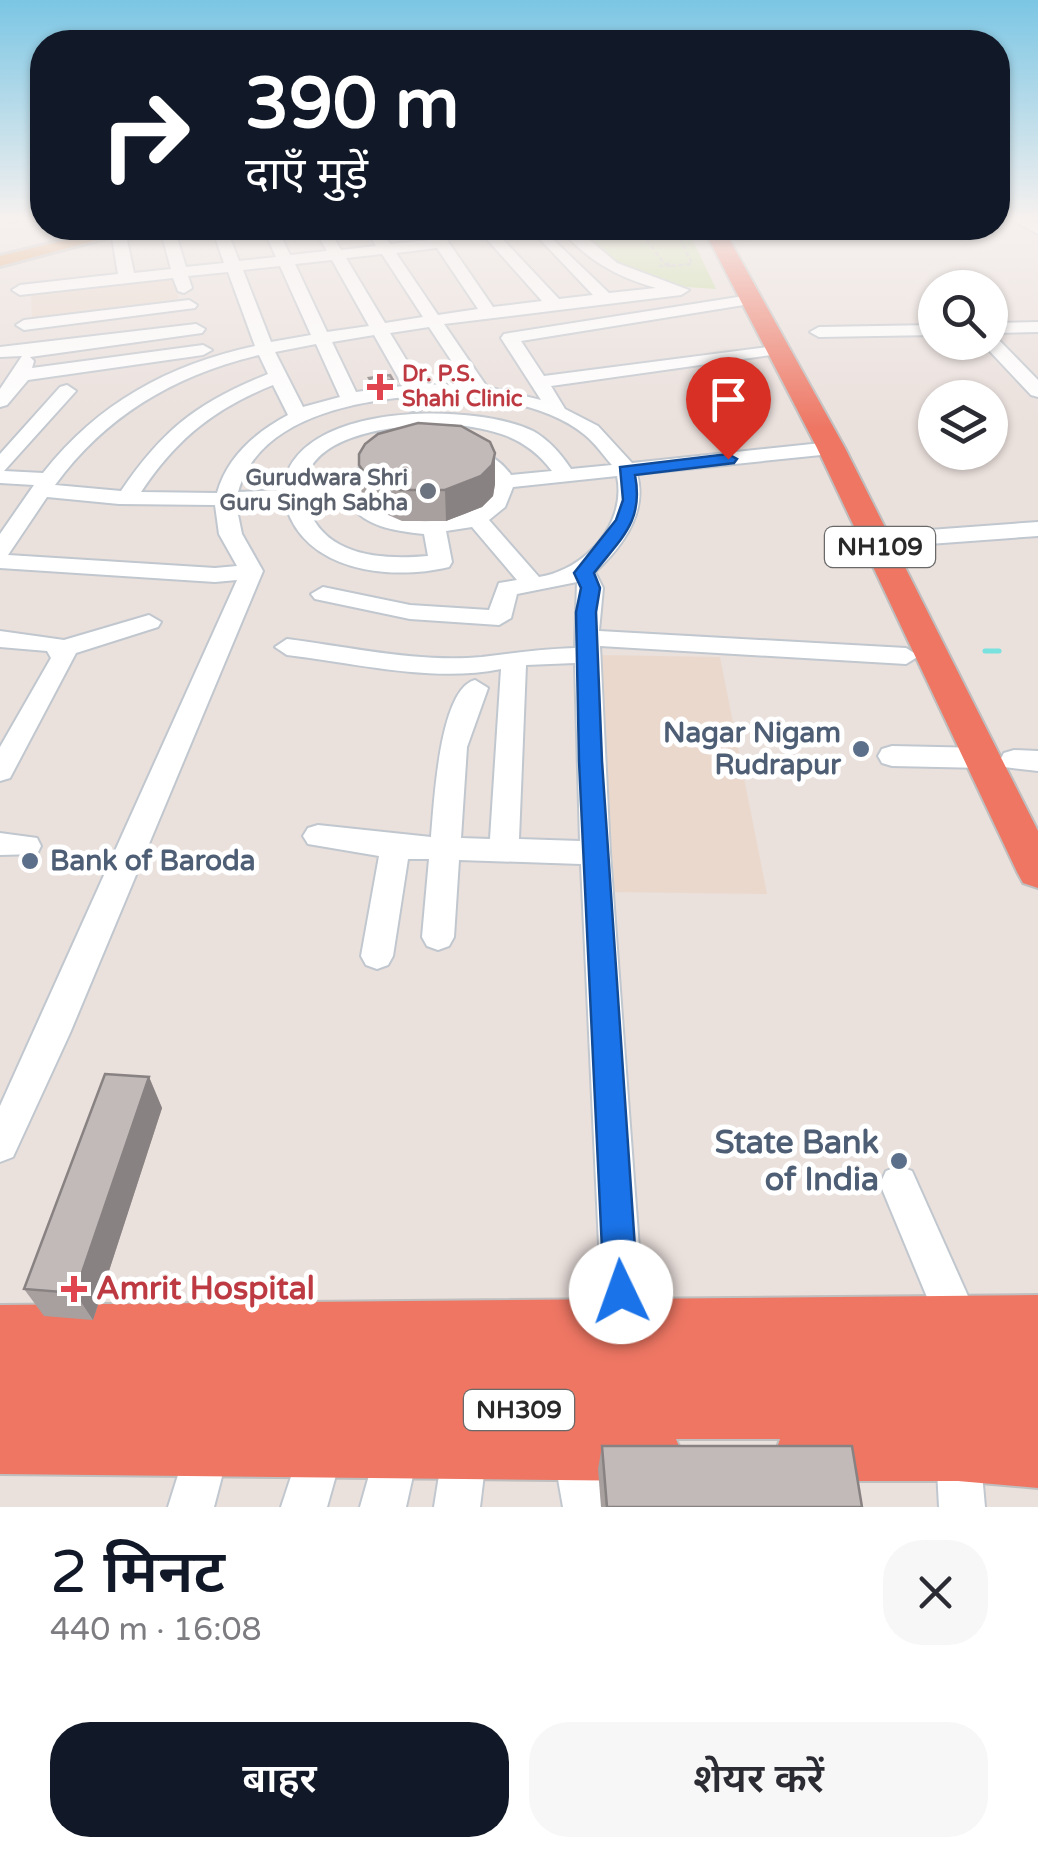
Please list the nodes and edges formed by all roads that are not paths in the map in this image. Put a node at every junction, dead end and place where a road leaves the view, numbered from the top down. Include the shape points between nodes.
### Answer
1 (44, 287) edge
2 (184, 287) edge
3 (243, 287) edge
4 (299, 287) edge
5 (357, 287) edge
6 (413, 287) edge
7 (486, 287) edge
8 (536, 287) edge
9 (584, 287) edge
10 (750, 287) edge
11 (650, 288) joint
12 (20, 290) joint
13 (605, 298) junction
14 (755, 301) junction
15 (554, 304) junction
16 (189, 305) junction
17 (489, 313) junction
18 (434, 320) junction
19 (24, 325) junction
20 (1038, 327) edge
21 (1008, 328) edge
22 (196, 329) junction
23 (381, 329) junction
24 (918, 330) edge
25 (818, 332) dead end
26 (323, 338) junction
27 (778, 348) junction
28 (266, 349) junction
29 (26, 350) junction
30 (0, 352) edge
31 (208, 356) junction
32 (1008, 360) edge
33 (22, 375) junction
34 (279, 376) junction
35 (538, 382) junction
36 (415, 390) junction
37 (67, 391) dead end
38 (1038, 391) edge
39 (481, 392) junction
40 (350, 400) junction
41 (0, 401) edge
42 (556, 408) junction
43 (297, 415) junction
44 (418, 418) junction
45 (842, 448) junction
46 (422, 449) junction
47 (0, 466) edge
48 (626, 470) junction
49 (566, 476) junction
50 (0, 478) edge
51 (503, 482) junction
52 (45, 485) junction
53 (352, 492) junction
54 (292, 496) junction
55 (127, 498) junction
56 (224, 499) junction
57 (873, 507) junction
58 (476, 518) junction
59 (434, 528) junction
60 (1038, 529) edge
61 (902, 538) junction
62 (0, 550) edge
63 (0, 561) edge
64 (252, 571) junction
65 (584, 573) junction
66 (534, 586) junction
67 (322, 594) dead end
68 (149, 622) dead end
69 (0, 639) edge
70 (587, 647) junction
71 (287, 648) dead end
72 (63, 649) junction
73 (906, 656) dead end
74 (514, 658) junction
75 (476, 688) dead end
76 (892, 756) dead end
77 (1012, 760) edge
78 (0, 771) edge
79 (1038, 810) edge
80 (318, 836) dead end
81 (395, 847) junction
82 (444, 847) junction
83 (504, 849) junction
84 (595, 853) junction
85 (1038, 872) edge
86 (438, 937) dead end
87 (377, 956) dead end
88 (0, 1145) edge
89 (900, 1184) dead end
90 (1038, 1323) edge
91 (0, 1334) edge
92 (624, 1344) junction
93 (59, 1348) junction
94 (0, 1362) edge
95 (1038, 1364) edge
96 (0, 1406) edge
97 (960, 1411) edge
98 (1038, 1416) edge
99 (212, 1427) junction
100 (0, 1444) edge
101 (322, 1448) junction
102 (397, 1448) junction
103 (1038, 1456) edge
104 (461, 1479) edge
105 (580, 1479) edge
106 (191, 1507) edge
107 (304, 1507) edge
108 (383, 1507) edge

1 - 12 street
2 - 16 street
3 - 28 street
4 - 26 street
5 - 23 street
6 - 18 street
7 - 17 street
8 - 15 street
9 - 13 street
10 - 14 highway, NH109
11 - 13 street
11 - 14 street
12 - 19 street
13 - 15 street
14 - 27 highway, NH109
14 - 35 street via 510,338
14 - 45 highway, NH109
15 - 17 street
16 - 19 street
16 - 22 street
17 - 18 street
18 - 23 street
18 - 39 street
19 - 29 street
20 - 21 street
22 - 29 street
22 - 31 street
23 - 26 street
23 - 36 street
24 - 25 street
26 - 28 street
26 - 40 street
27 - 35 street
27 - 45 highway, NH109
28 - 31 street
28 - 34 street
29 - 30 street
29 - 33 street
31 - 33 street
31 - 52 street via 85,434
32 - 38 street
33 - 41 street
34 - 43 street
34 - 55 street via 199,412 158,448
35 - 42 street
36 - 39 street
36 - 40 street
36 - 44 street
37 - 47 street
39 - 42 street
40 - 43 street
42 - 48 street via 611,444
43 - 56 street via 256,439
44 - 46 street
44 - 49 street via 522,434
44 - 54 street via 347,434 316,449 296,475
45 - 48 street
45 - 57 highway, NH109
46 - 51 street via 484,460
46 - 53 street via 365,468
48 - 49 street
48 - 65 street via 632,500 624,520
49 - 51 street
50 - 52 street
51 - 58 street via 502,496
52 - 55 street
52 - 62 street
53 - 54 street
53 - 59 street via 372,518
54 - 56 street
54 - 59 street via 312,534 352,560 441,562
55 - 56 street
56 - 64 street via 224,520
57 - 61 highway, NH109
57 - 77 highway, NH109
58 - 59 street
58 - 66 street
60 - 61 street
61 - 77 highway, NH109
63 - 64 street
64 - 88 street
65 - 66 street
65 - 70 street via 591,588
66 - 67 street via 507,588 500,618 383,610
68 - 72 street
69 - 72 street
70 - 73 street
70 - 74 street
70 - 84 street
71 - 74 street via 426,664
72 - 78 street via 64,658
74 - 83 street
75 - 82 street via 453,747
76 - 77 street
77 - 79 highway, NH109
77 - 85 highway, NH109
80 - 81 street
81 - 82 street
81 - 87 street
82 - 83 street
82 - 86 street
83 - 84 street
84 - 92 street
89 - 97 street
90 - 97 highway
91 - 93 highway
92 - 93 highway, NH309
92 - 97 highway, NH309
93 - 94 highway, NH309
95 - 97 highway, NH309
96 - 99 highway, NH309
97 - 98 highway, NH309
97 - 99 highway, NH309
97 - 103 highway
97 - 105 highway via 850,1469
99 - 100 highway
99 - 101 highway
99 - 106 street
101 - 102 highway
101 - 107 street
102 - 104 highway
102 - 108 street
104 - 105 highway

